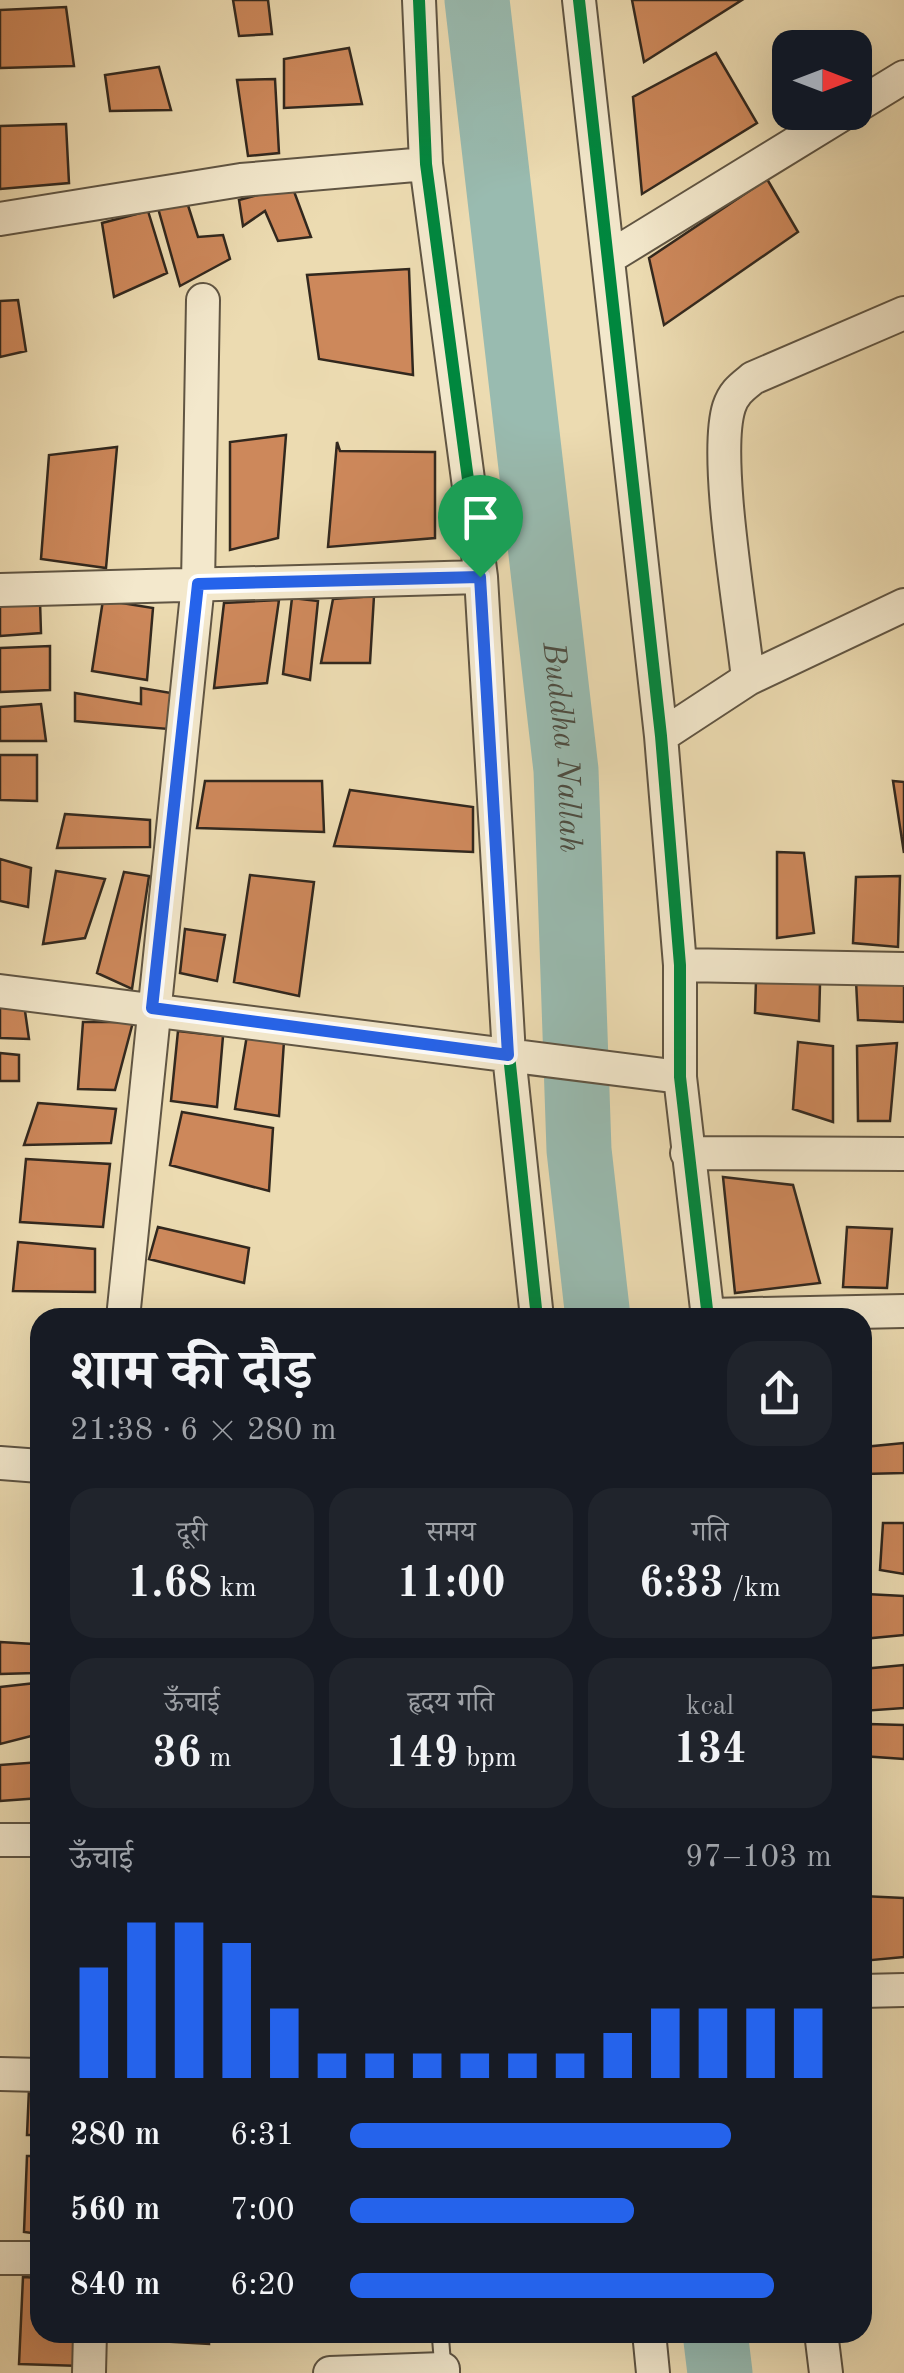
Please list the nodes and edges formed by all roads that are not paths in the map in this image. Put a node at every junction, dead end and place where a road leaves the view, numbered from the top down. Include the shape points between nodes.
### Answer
1 (419, 0) edge
2 (579, 0) edge
3 (904, 77) edge
4 (872, 97) edge
5 (817, 130) edge
6 (426, 164) junction
7 (0, 219) edge
8 (608, 258) junction
9 (203, 300) dead end
10 (904, 313) edge
11 (480, 577) junction
12 (198, 584) junction
13 (0, 590) edge
14 (904, 606) edge
15 (748, 679) junction
16 (661, 736) junction
17 (680, 965) junction
18 (904, 969) edge
19 (0, 991) edge
20 (152, 1008) junction
21 (520, 1057) junction
22 (666, 1075) junction
23 (687, 1153) junction
24 (904, 1154) edge
25 (124, 1308) edge
26 (536, 1308) edge
27 (707, 1308) edge
28 (904, 1311) edge
29 (872, 1312) edge
30 (0, 1462) edge
31 (30, 1465) edge
32 (0, 1840) edge
33 (30, 1840) edge
34 (872, 1990) edge
35 (904, 1990) edge
36 (0, 2074) edge
37 (30, 2076) edge
38 (0, 2258) edge
39 (30, 2258) edge
40 (90, 2343) edge
41 (441, 2343) edge
42 (650, 2343) edge
43 (823, 2343) edge
44 (443, 2371) edge
45 (89, 2373) edge
46 (330, 2373) edge
47 (654, 2373) edge
48 (826, 2373) edge

1 - 6 street
2 - 8 street
3 - 4 street
5 - 8 street
6 - 7 street via 241,180
6 - 11 street
8 - 16 street
9 - 12 street
10 - 15 street via 754,378 730,403 726,473
11 - 12 street
11 - 21 street
12 - 13 street
12 - 20 street
14 - 15 street
15 - 16 street
16 - 17 street
17 - 18 street
17 - 22 street
19 - 20 street
20 - 21 street
20 - 25 street
21 - 22 street
21 - 26 street
22 - 23 street
23 - 24 street
23 - 27 street
28 - 29 street
30 - 31 street
32 - 33 street
34 - 35 street
36 - 37 street
38 - 39 street
40 - 45 street
41 - 44 lane
42 - 47 street
43 - 48 street
44 - 46 street

